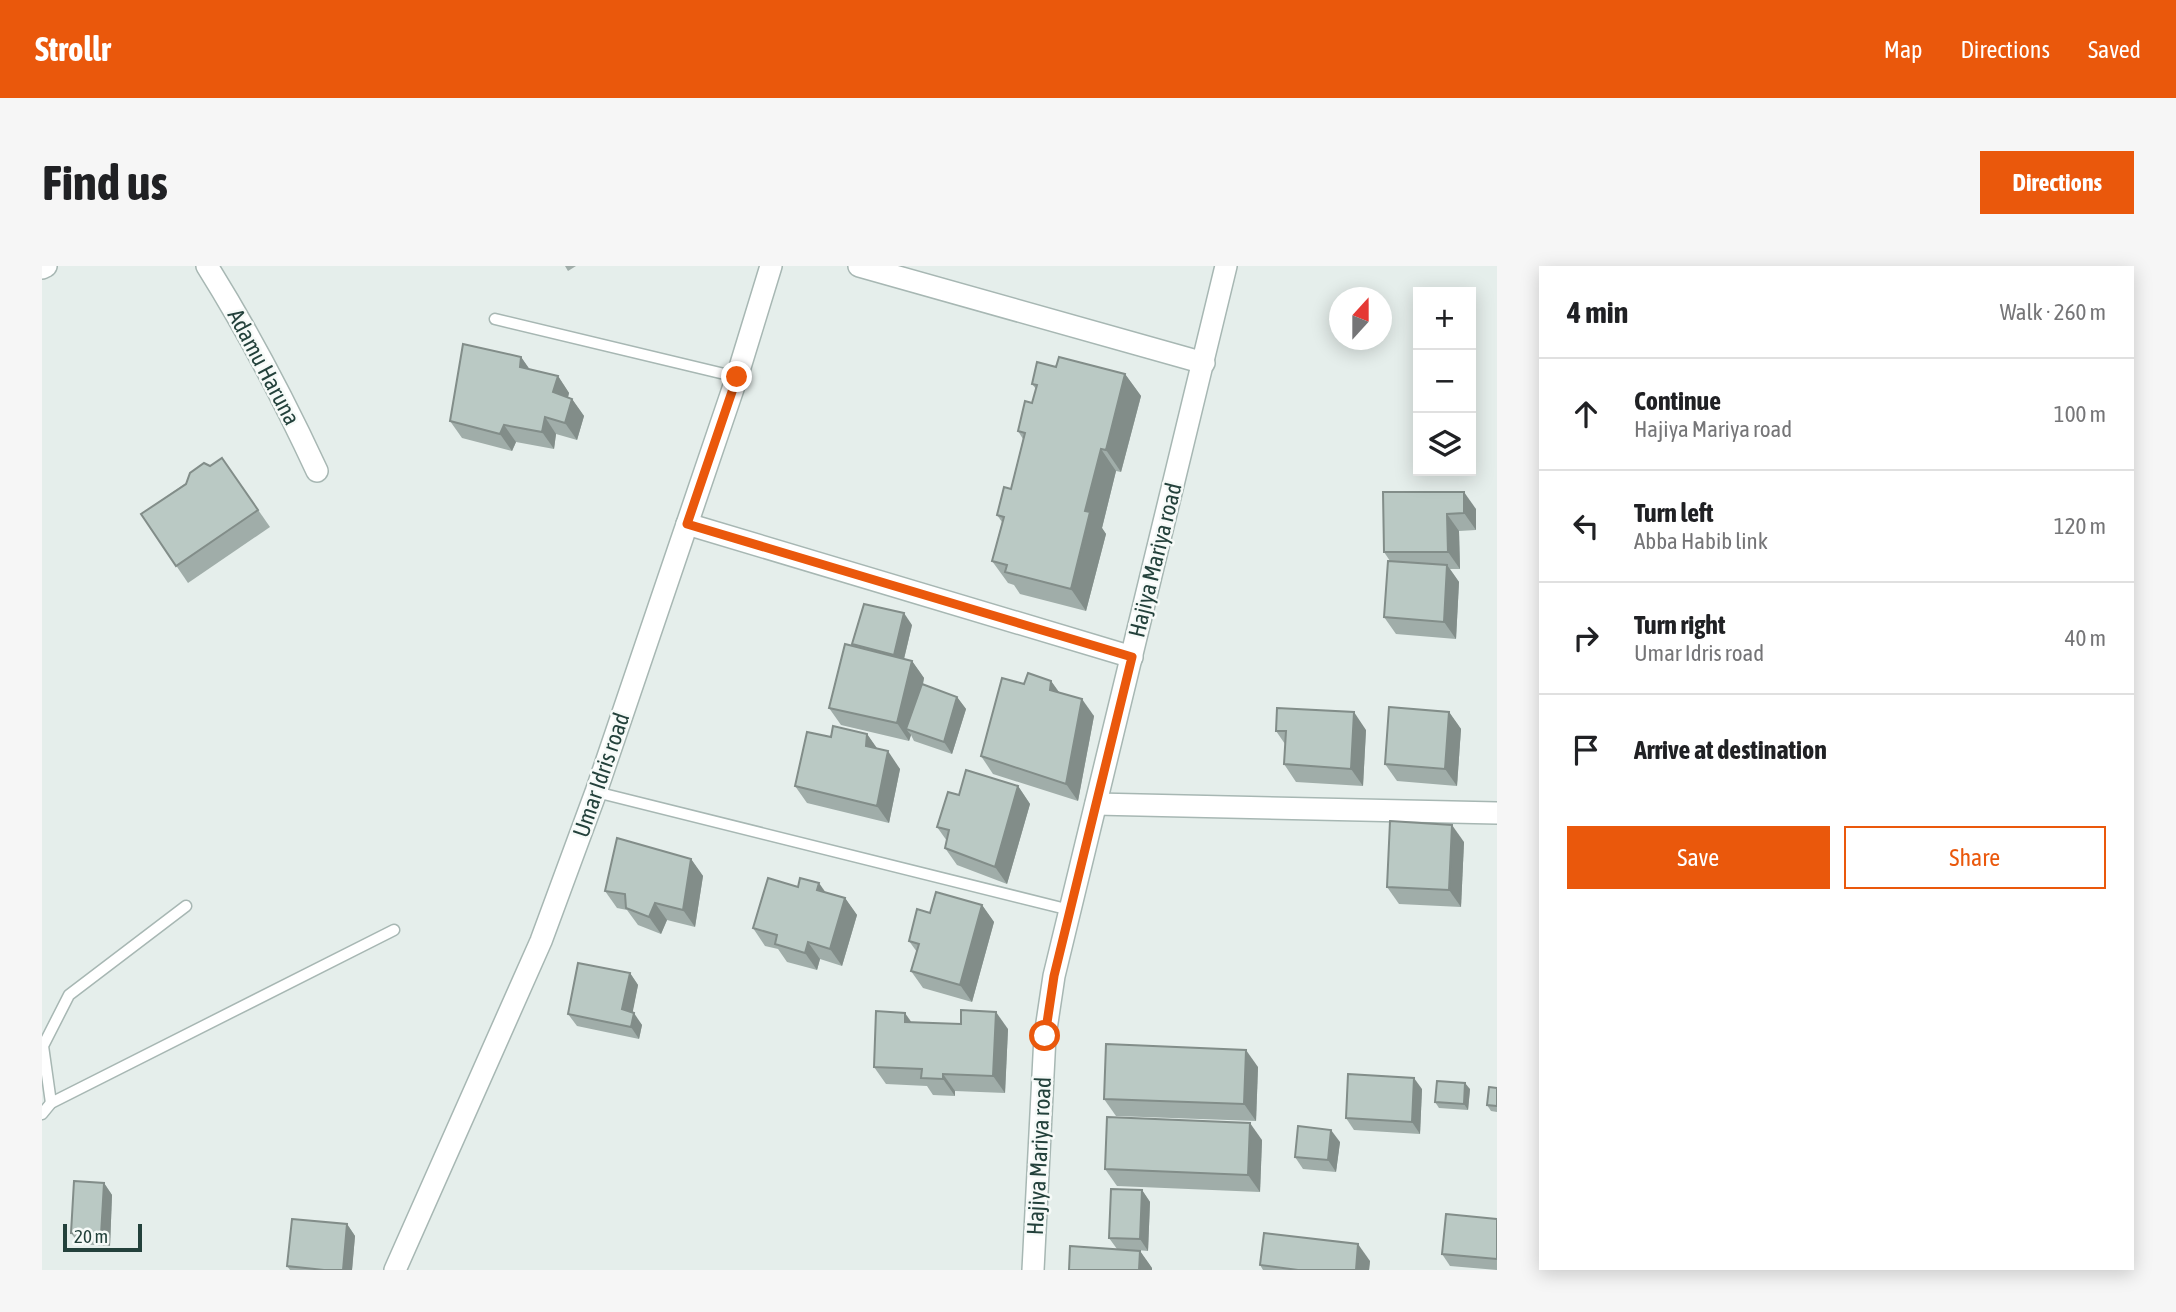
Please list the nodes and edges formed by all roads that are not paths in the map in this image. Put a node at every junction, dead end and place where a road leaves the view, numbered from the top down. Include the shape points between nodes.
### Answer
1 (207, 266) edge
2 (771, 266) edge
3 (859, 266) edge
4 (1226, 266) edge
5 (495, 319) dead end
6 (1204, 363) junction
7 (737, 377) junction
8 (317, 471) dead end
9 (687, 524) junction
10 (1132, 657) junction
11 (596, 792) junction
12 (1096, 804) junction
13 (1497, 813) edge
14 (186, 906) dead end
15 (1070, 910) junction
16 (394, 930) dead end
17 (42, 1046) edge
18 (51, 1103) junction
19 (42, 1114) edge
20 (396, 1270) edge
21 (1033, 1270) edge

1 - 8 street, Adamu Haruna via 274,381
2 - 7 street, Umar Idris road
3 - 6 street
4 - 6 street, Hajiya Mariya road
5 - 7 lane
6 - 10 street, Hajiya Mariya road
7 - 9 street, Umar Idris road
9 - 10 street
9 - 11 street, Umar Idris road
10 - 12 street, Hajiya Mariya road
11 - 15 lane
11 - 20 street, Umar Idris road via 541,941
12 - 13 street
12 - 15 street, Hajiya Mariya road
14 - 17 lane via 69,995
15 - 21 street, Hajiya Mariya road via 1045,1036
16 - 18 lane
17 - 18 lane
18 - 19 lane

